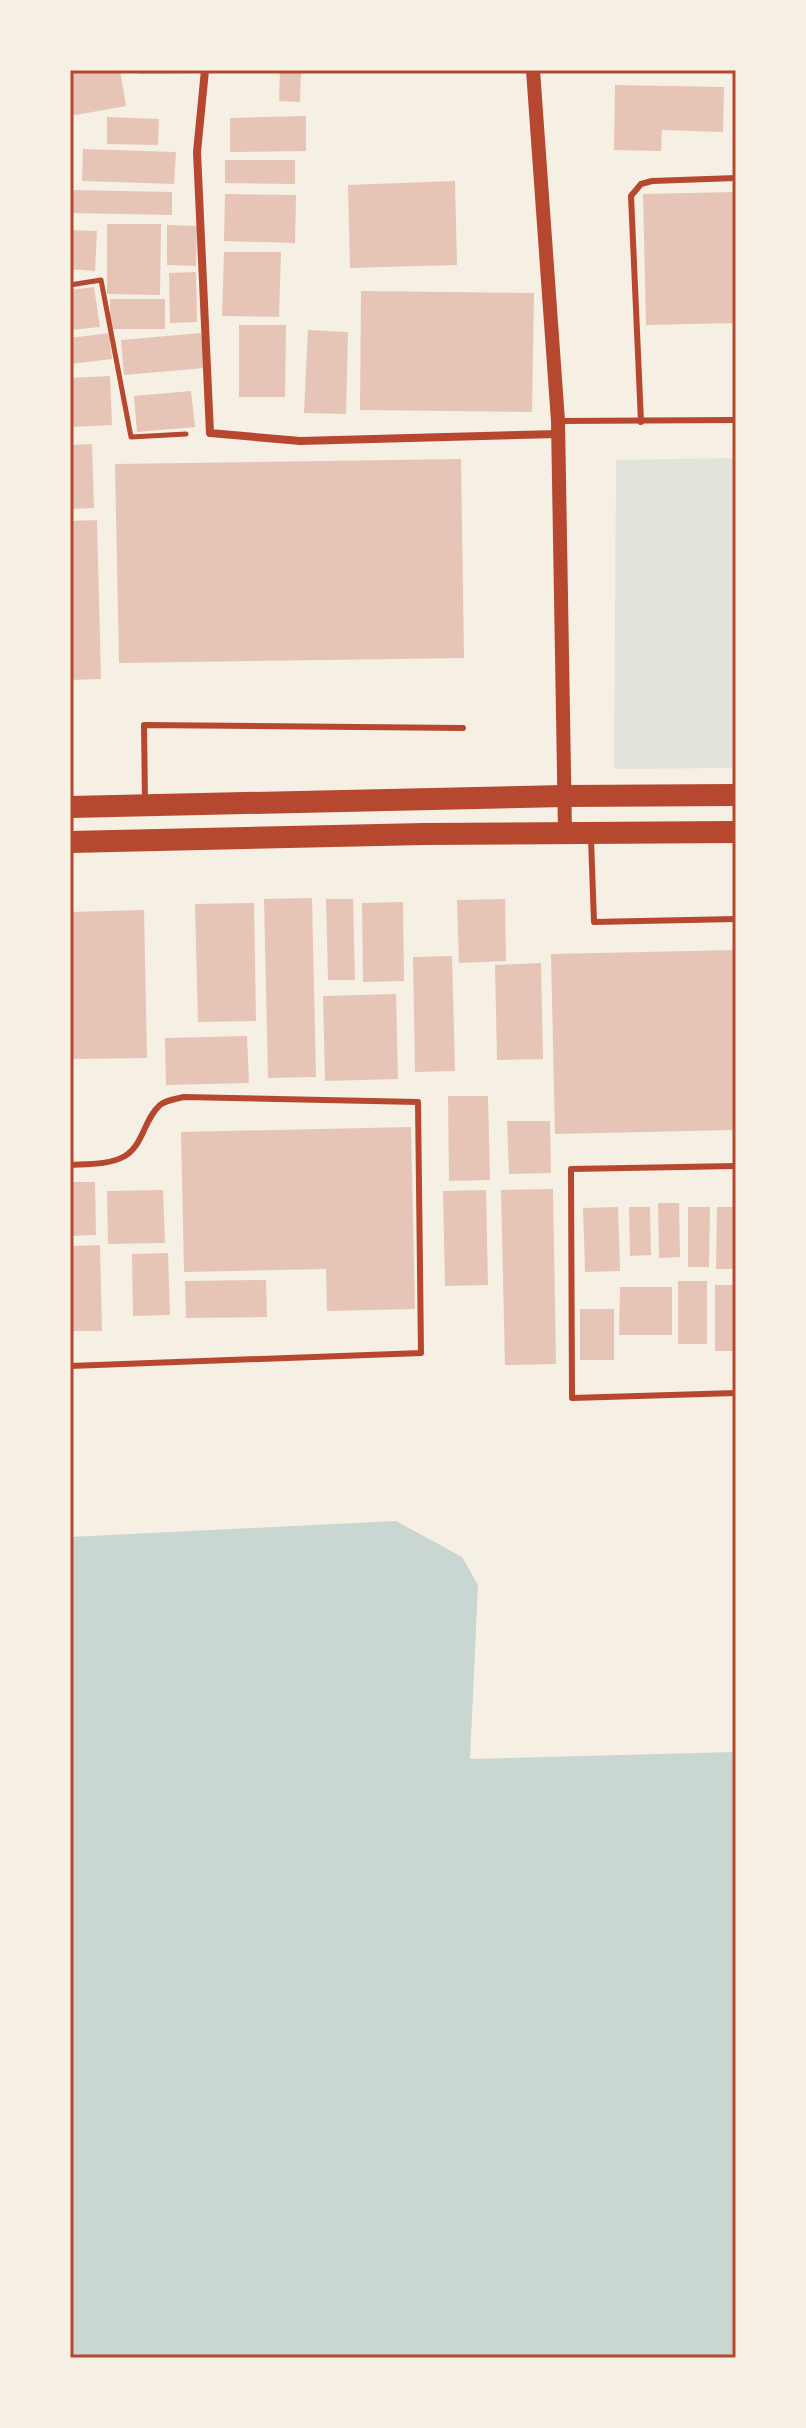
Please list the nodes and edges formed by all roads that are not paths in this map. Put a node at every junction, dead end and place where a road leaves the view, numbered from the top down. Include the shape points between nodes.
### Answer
1 (205, 70) edge
2 (533, 70) edge
3 (736, 178) edge
4 (736, 420) edge
5 (641, 422) junction
6 (558, 428) junction
7 (463, 728) dead end
8 (736, 795) edge
9 (565, 796) junction
10 (145, 804) junction
11 (70, 807) edge
12 (565, 832) junction
13 (591, 832) junction
14 (736, 832) edge
15 (70, 842) edge
16 (736, 919) edge
17 (70, 1165) edge
18 (736, 1166) edge
19 (70, 1366) edge
20 (736, 1393) edge

1 - 6 street via 197,152 210,433 300,441
2 - 6 street
3 - 5 lane via 652,181 631,196
4 - 5 lane
5 - 6 lane
6 - 9 street
7 - 10 lane via 144,725
8 - 9 highway
9 - 10 highway
9 - 12 street
10 - 11 highway
12 - 13 highway
12 - 15 highway
13 - 14 highway
13 - 16 lane via 594,922
17 - 19 lane via 123,1157 163,1103 184,1097 418,1102 421,1353
18 - 20 lane via 571,1169 571,1230 572,1398

